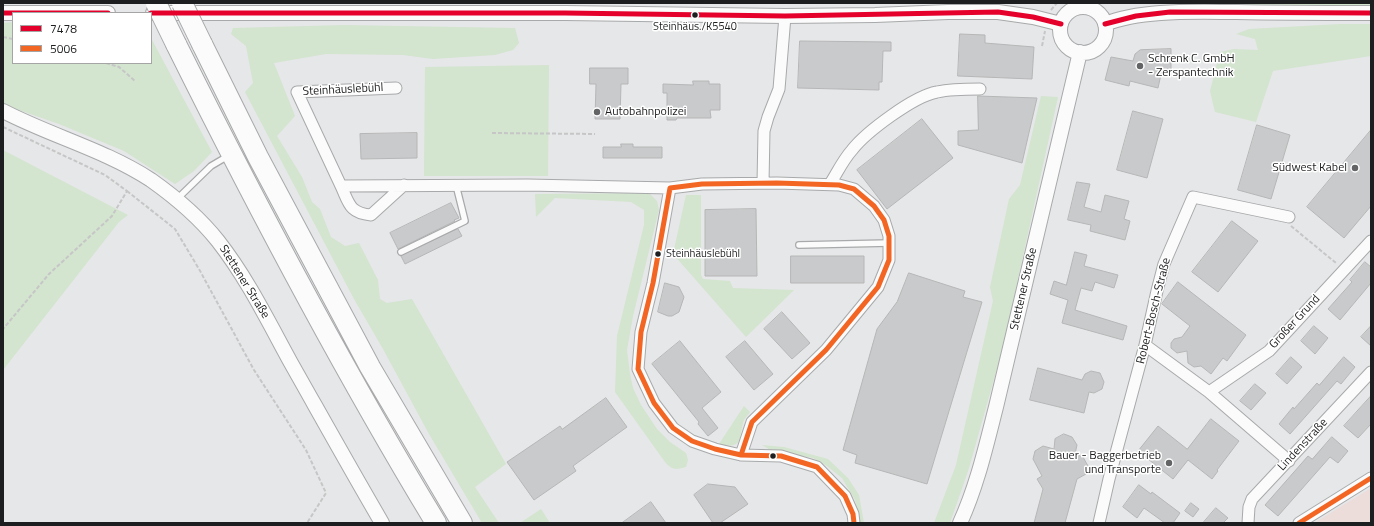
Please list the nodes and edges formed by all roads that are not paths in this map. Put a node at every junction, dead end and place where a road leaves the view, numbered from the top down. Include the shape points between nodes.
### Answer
1 (156, 3) edge
2 (182, 3) edge
3 (194, 3) edge
4 (152, 13) edge
5 (1371, 14) edge
6 (785, 16) junction
7 (1061, 24) junction
8 (1105, 24) junction
9 (202, 44) junction
10 (1080, 52) junction
11 (396, 88) dead end
12 (980, 89) dead end
13 (3, 111) edge
14 (232, 154) junction
15 (763, 183) junction
16 (830, 184) junction
17 (404, 185) junction
18 (456, 185) junction
19 (341, 186) junction
20 (670, 188) junction
21 (177, 199) junction
22 (1289, 217) dead end
23 (1371, 241) edge
24 (890, 243) junction
25 (799, 245) dead end
26 (401, 252) dead end
27 (1145, 345) junction
28 (1371, 372) edge
29 (1209, 392) junction
30 (741, 455) junction
31 (1289, 461) junction
32 (1371, 478) edge
33 (382, 523) edge
34 (436, 523) edge
35 (462, 523) edge
36 (854, 523) edge
37 (960, 523) edge
38 (1099, 523) edge
39 (1248, 523) edge
40 (1298, 523) edge

1 - 14 highway, bridge
2 - 9 highway, bridge
3 - 9 highway, bridge
4 - 6 street via 378,11
5 - 8 street via 1200,12 1143,15
6 - 7 street via 998,12 1033,16
6 - 15 street via 779,89 764,131
7 - 8 street via 1067,14 1083,7 1099,14
7 - 10 street via 1060,31 1064,43
8 - 10 street via 1106,31 1100,45 1095,50
9 - 35 highway via 258,157 370,366
10 - 37 street, Stettener Straße via 982,462
11 - 19 street, Steinhäuslebühl via 297,92
12 - 16 street via 936,92 912,102 860,140
13 - 21 street, Stettener Straße via 116,160
14 - 21 lane via 211,166
14 - 34 highway via 340,357
15 - 16 street
15 - 20 street via 702,184
16 - 24 street via 854,189 874,206 884,220
17 - 18 street
17 - 19 street
17 - 19 street, Steinhäuslebühl via 371,215 361,214 352,208
18 - 20 street
18 - 26 lane via 465,221
20 - 30 street via 653,283 641,332 638,369 654,403 673,428 692,441
21 - 33 street, Stettener Straße via 218,240 250,288
22 - 27 street, Robert-Bosch-Straße via 1193,197 1164,264
23 - 29 street, Großer Grund via 1269,351
24 - 25 lane
24 - 30 street via 889,260 878,287 826,350 752,422
27 - 29 street
27 - 38 street, Robert-Bosch-Straße
28 - 31 street, Lindenstraße
29 - 31 street
30 - 36 street via 781,456 814,466 845,496
31 - 39 street, Lindenstraße via 1252,499
32 - 40 street

